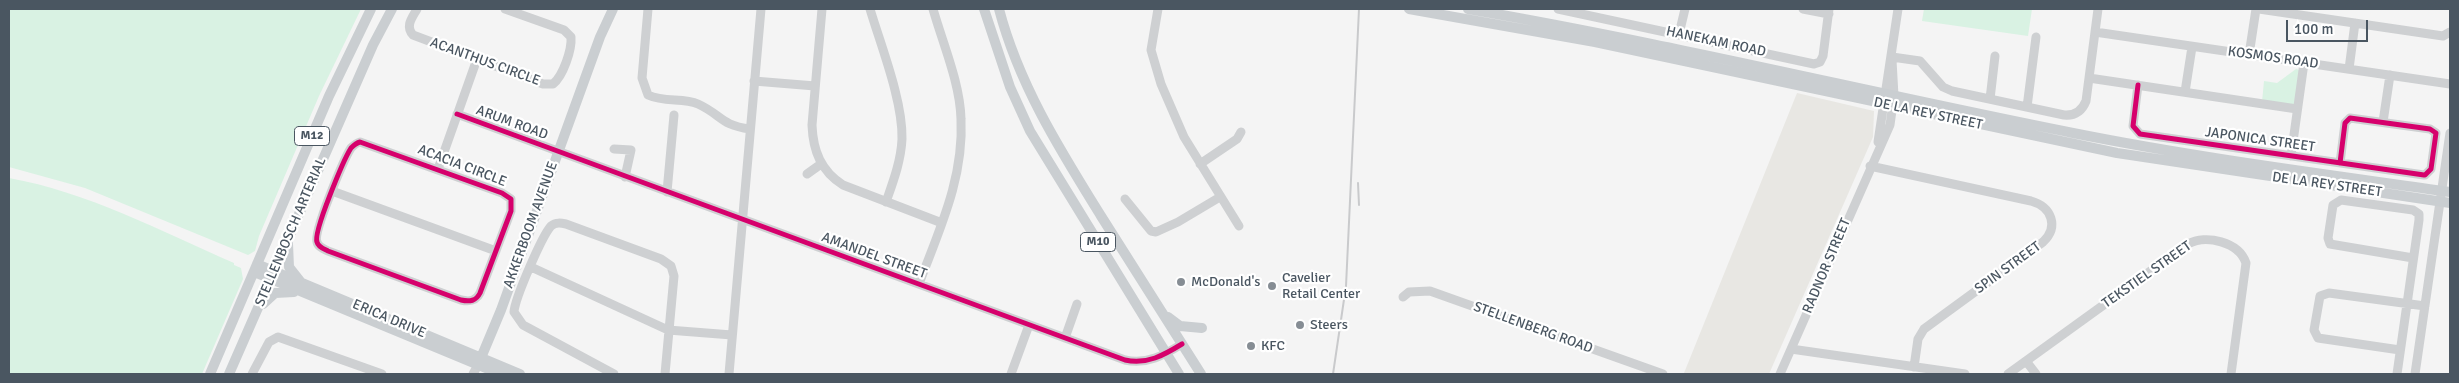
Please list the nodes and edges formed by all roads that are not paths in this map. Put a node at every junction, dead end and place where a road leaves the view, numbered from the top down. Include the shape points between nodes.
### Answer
1 (371, 9) edge
2 (392, 9) edge
3 (417, 9) edge
4 (505, 9) edge
5 (613, 9) edge
6 (648, 9) edge
7 (761, 9) edge
8 (822, 9) edge
9 (870, 9) edge
10 (933, 9) edge
11 (984, 9) edge
12 (999, 9) edge
13 (1158, 9) edge
14 (1409, 9) edge
15 (1468, 9) edge
16 (1558, 9) edge
17 (1685, 9) edge
18 (1803, 9) edge
19 (1898, 9) edge
20 (2098, 9) edge
21 (2257, 9) edge
22 (1829, 12) edge
23 (1604, 14) edge
24 (2325, 14) edge
25 (2356, 23) junction
26 (2095, 32) junction
27 (1679, 34) junction
28 (2449, 34) edge
29 (2036, 38) dead end
30 (2192, 46) junction
31 (2249, 55) junction
32 (1995, 56) dead end
33 (1892, 58) junction
34 (477, 59) junction
35 (2304, 63) junction
36 (2348, 69) junction
37 (2390, 75) junction
38 (2089, 78) junction
39 (754, 81) junction
40 (2450, 84) edge
41 (2138, 85) junction
42 (815, 86) junction
43 (2185, 92) junction
44 (1990, 99) junction
45 (1889, 100) junction
46 (2027, 107) junction
47 (2298, 109) junction
48 (458, 114) junction
49 (674, 115) dead end
50 (2383, 122) junction
51 (750, 129) junction
52 (1241, 132) dead end
53 (2450, 133) edge
54 (614, 149) dead end
55 (558, 152) junction
56 (2291, 156) junction
57 (1872, 162) junction
58 (2340, 163) junction
59 (821, 164) junction
60 (1200, 164) junction
61 (438, 169) junction
62 (806, 174) dead end
63 (625, 176) junction
64 (332, 191) junction
65 (2446, 191) edge
66 (667, 192) junction
67 (1220, 197) junction
68 (1125, 199) dead end
69 (886, 202) junction
70 (2445, 202) edge
71 (743, 220) junction
72 (942, 223) junction
73 (1239, 226) dead end
74 (288, 239) junction
75 (496, 251) junction
76 (2413, 258) junction
77 (531, 267) junction
78 (256, 268) junction
79 (273, 275) junction
80 (919, 284) junction
81 (305, 289) junction
82 (1403, 297) dead end
83 (2407, 303) junction
84 (1077, 304) dead end
85 (2425, 306) junction
86 (1160, 310) junction
87 (255, 316) junction
88 (1029, 324) junction
89 (1202, 328) dead end
90 (668, 330) junction
91 (732, 335) junction
92 (1065, 338) junction
93 (1182, 344) junction
94 (1791, 349) junction
95 (2400, 350) junction
96 (1167, 353) junction
97 (2026, 362) junction
98 (477, 366) edge
99 (1914, 367) junction
100 (210, 374) edge
101 (229, 374) edge
102 (252, 374) edge
103 (382, 374) edge
104 (500, 374) edge
105 (520, 374) edge
106 (614, 374) edge
107 (665, 374) edge
108 (729, 374) edge
109 (1011, 374) edge
110 (1180, 374) edge
111 (1201, 374) edge
112 (1664, 374) edge
113 (1780, 374) edge
114 (1965, 374) edge
115 (2008, 374) edge
116 (2036, 374) edge
117 (2231, 374) edge
118 (2397, 374) edge
119 (2415, 374) edge

1 - 78 main road, STELLENBOSCH ARTERIAL / M12 via 329,96
2 - 74 main road, STELLENBOSCH ARTERIAL / M12
3 - 34 street, ACANTHUS CIRCLE via 409,23 413,35
4 - 34 street, ACANTHUS CIRCLE via 568,33 571,44 560,76 553,84 544,84
5 - 55 main road, AKKERBOOM AVENUE
6 - 51 street via 642,78 648,95 658,100 698,104 730,126
7 - 39 street
8 - 42 street
9 - 69 street via 902,129 899,162
10 - 72 street via 961,118 960,163
11 - 96 main road, M10 via 1010,87 1027,125
12 - 86 main road, M10 via 1014,57 1039,113
13 - 60 street via 1151,50 1153,63 1184,137
14 - 45 main road, DE LA REY STREET
15 - 45 main road, DE LA REY STREET via 1616,36
16 - 23 street, HANEKAM ROAD
17 - 27 street
18 - 22 street
19 - 33 street, RADNOR STREET
20 - 26 street
21 - 24 street
21 - 31 street
22 - 27 street, HANEKAM ROAD via 1823,56 1817,64
23 - 27 street, HANEKAM ROAD
24 - 25 street
25 - 28 street
25 - 36 street
26 - 30 street, KOSMOS ROAD
26 - 38 street
29 - 46 street
30 - 31 street, KOSMOS ROAD
30 - 43 street
31 - 35 street, KOSMOS ROAD
32 - 44 street
33 - 44 street via 1920,61 1947,89
33 - 45 street, RADNOR STREET
34 - 48 street
35 - 36 street, KOSMOS ROAD
35 - 47 street
36 - 37 street, KOSMOS ROAD
37 - 40 street, KOSMOS ROAD
37 - 50 street
38 - 41 street
38 - 46 street via 2085,104 2075,114 2064,115
39 - 42 street
39 - 51 street
41 - 43 street
41 - 56 street, JAPONICA STREET via 2133,126 2138,133
42 - 59 street via 812,136
43 - 47 street
44 - 46 street
45 - 57 street, RADNOR STREET via 1890,125
45 - 65 main road, DE LA REY STREET via 2118,141
45 - 70 main road, DE LA REY STREET via 2072,144 2162,161
47 - 56 street
48 - 55 street, ARUM ROAD
48 - 61 street
49 - 66 street
50 - 58 street via 2348,119
50 - 58 street, JAPONICA STREET via 2434,131 2432,169 2428,174
51 - 71 street
52 - 60 street via 1237,139
53 - 65 street
54 - 63 street via 631,150
55 - 63 street, AMANDEL STREET
55 - 98 main road, AKKERBOOM AVENUE via 501,310
56 - 58 street, JAPONICA STREET
57 - 94 street, RADNOR STREET
57 - 99 street, SPIN STREET via 2032,201 2044,206 2051,217 2051,231 2043,242 1924,329 1918,339
59 - 62 street
59 - 69 street via 843,185
60 - 67 street
61 - 64 street, ACACIA CIRCLE via 360,142 350,150
61 - 75 street, ACACIA CIRCLE via 512,199 511,211
63 - 66 street, AMANDEL STREET
64 - 75 street
64 - 75 street, ACACIA CIRCLE via 316,234 318,245 328,251 470,301 480,293
65 - 70 street
66 - 71 street, AMANDEL STREET
67 - 68 street via 1178,222 1153,232
67 - 73 street
69 - 72 street
70 - 85 street
71 - 80 street, AMANDEL STREET
71 - 91 street
72 - 80 street
74 - 79 main road, STELLENBOSCH ARTERIAL / M12
74 - 81 main road via 290,270
76 - 76 street via 2420,220 2419,214 2413,210 2341,200 2333,205 2330,244
76 - 83 street
77 - 90 street
77 - 90 street via 551,227 561,223 664,260 673,269 674,276
77 - 106 street via 517,297 516,317 524,325
78 - 79 main road, ERICA DRIVE
78 - 100 main road, STELLENBOSCH ARTERIAL / M12
79 - 81 main road, ERICA DRIVE
79 - 87 main road, STELLENBOSCH ARTERIAL / M12
80 - 88 street, AMANDEL STREET
81 - 87 main road via 276,292
81 - 98 main road, ERICA DRIVE
82 - 112 street, STELLENBERG ROAD via 1409,292 1430,291
83 - 85 street
83 - 95 street
83 - 95 street via 2324,293 2319,299 2315,334 2320,339
84 - 92 street
85 - 119 street
86 - 89 main road via 1180,326
86 - 93 main road, M10
87 - 101 main road, STELLENBOSCH ARTERIAL / M12
88 - 92 street, AMANDEL STREET
88 - 109 street
90 - 91 street
90 - 107 street
91 - 108 street
92 - 96 street, AMANDEL STREET via 1132,361 1146,361
93 - 96 street, AMANDEL STREET
93 - 111 main road, M10
94 - 99 street
94 - 113 street, RADNOR STREET
95 - 118 street
96 - 110 main road, M10
97 - 115 street, TEKSTIEL STREET
97 - 116 street
97 - 117 street, TEKSTIEL STREET via 2188,244 2203,240 2233,246 2246,262
98 - 104 main road, ERICA DRIVE
98 - 105 main road, ERICA DRIVE
99 - 114 street
102 - 103 street via 268,342 278,337

